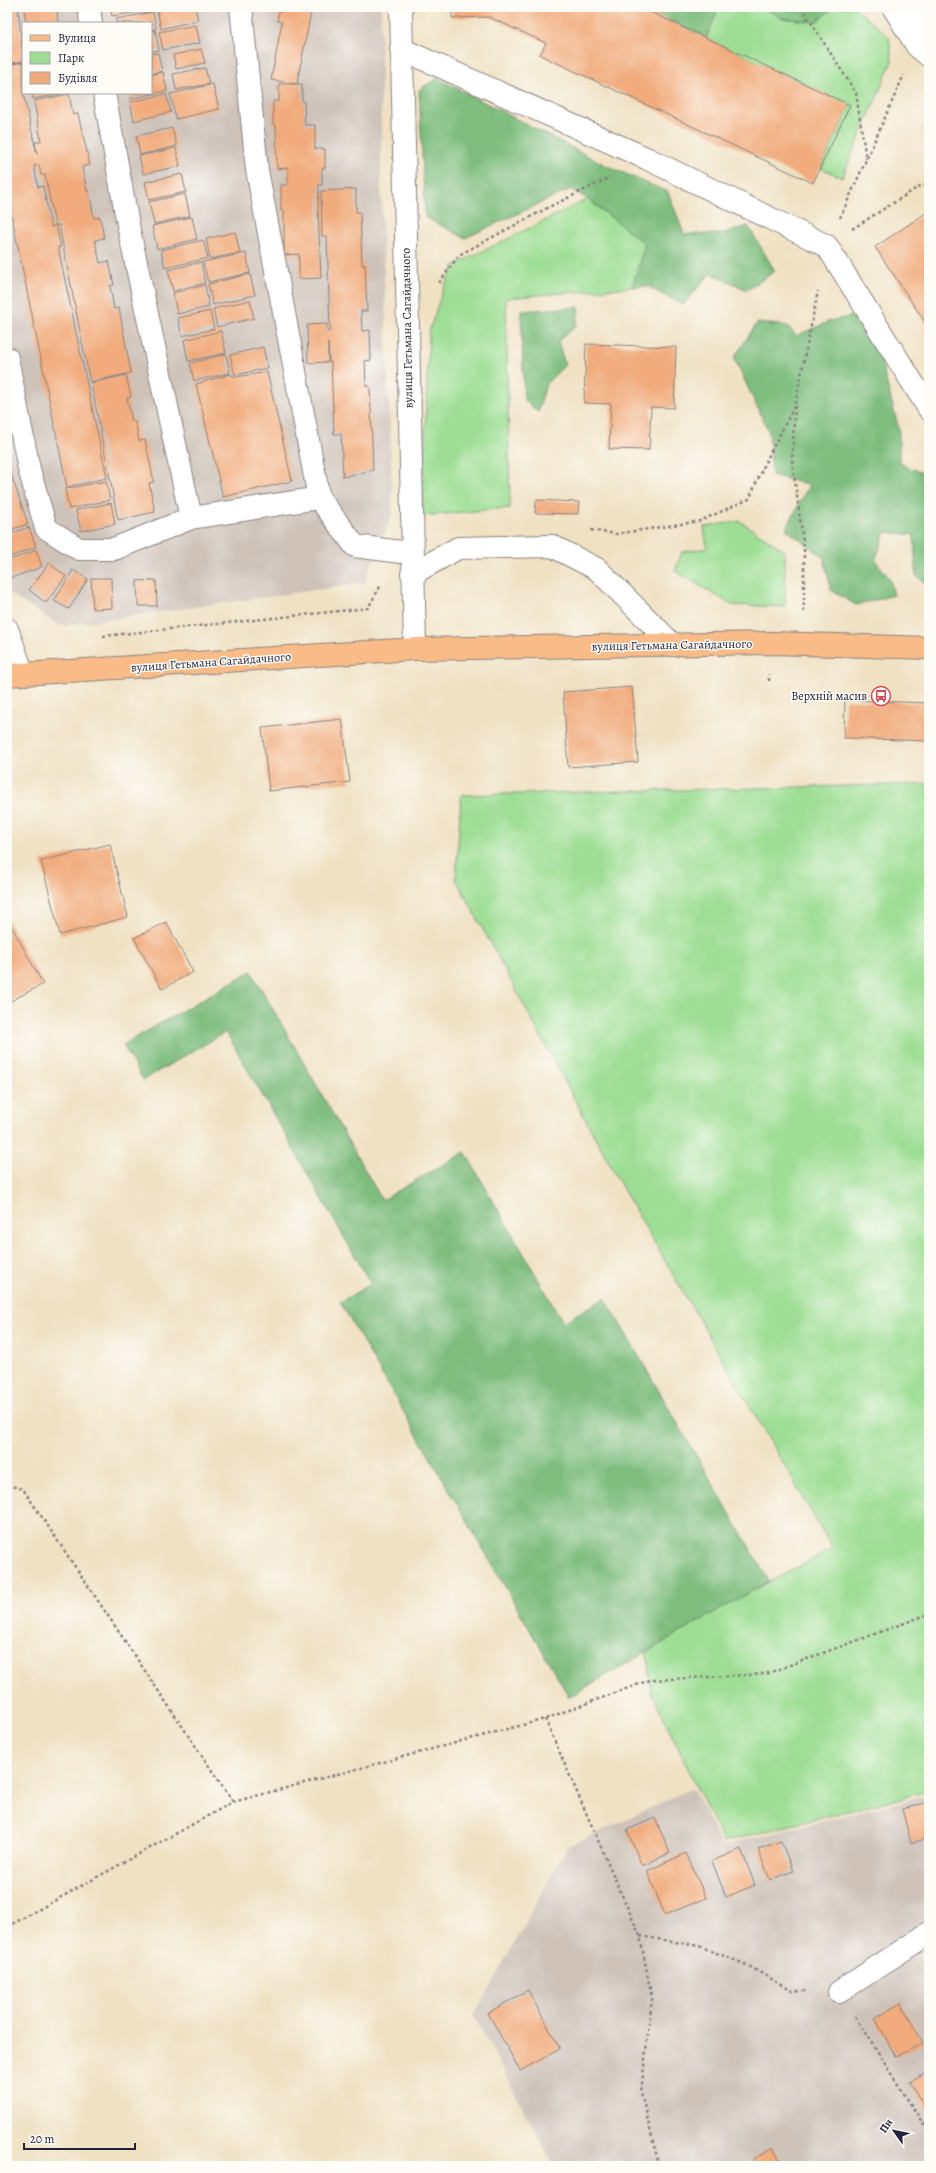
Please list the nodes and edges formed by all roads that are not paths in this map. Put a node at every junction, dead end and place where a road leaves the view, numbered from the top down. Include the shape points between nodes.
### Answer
1 (89, 7) edge
2 (241, 7) edge
3 (401, 7) edge
4 (894, 7) edge
5 (92, 22) edge
6 (925, 44) edge
7 (401, 49) junction
8 (104, 94) edge
9 (7, 358) edge
10 (929, 408) edge
11 (319, 498) junction
12 (191, 518) junction
13 (406, 551) junction
14 (412, 574) junction
15 (7, 629) edge
16 (673, 645) junction
17 (929, 648) edge
18 (415, 649) junction
19 (15, 674) edge
20 (929, 1933) edge
21 (839, 1992) road end

1 - 5 street
2 - 11 street via 257,170
3 - 7 street, вулиця Гетьмана Сагайдачного
4 - 6 street
7 - 10 street via 648,159 827,246
7 - 13 street, вулиця Гетьмана Сагайдачного
8 - 12 street via 129,230
9 - 12 street via 29,469 46,528 79,549 114,549
11 - 12 street
11 - 13 street via 355,546
13 - 14 street, вулиця Гетьмана Сагайдачного
14 - 16 street via 458,548 552,546 597,569
14 - 18 street, вулиця Гетьмана Сагайдачного
15 - 19 street
16 - 17 main road, вулиця Гетьмана Сагайдачного via 773,643
16 - 18 main road, вулиця Гетьмана Сагайдачного
18 - 19 main road, вулиця Гетьмана Сагайдачного
20 - 21 street

